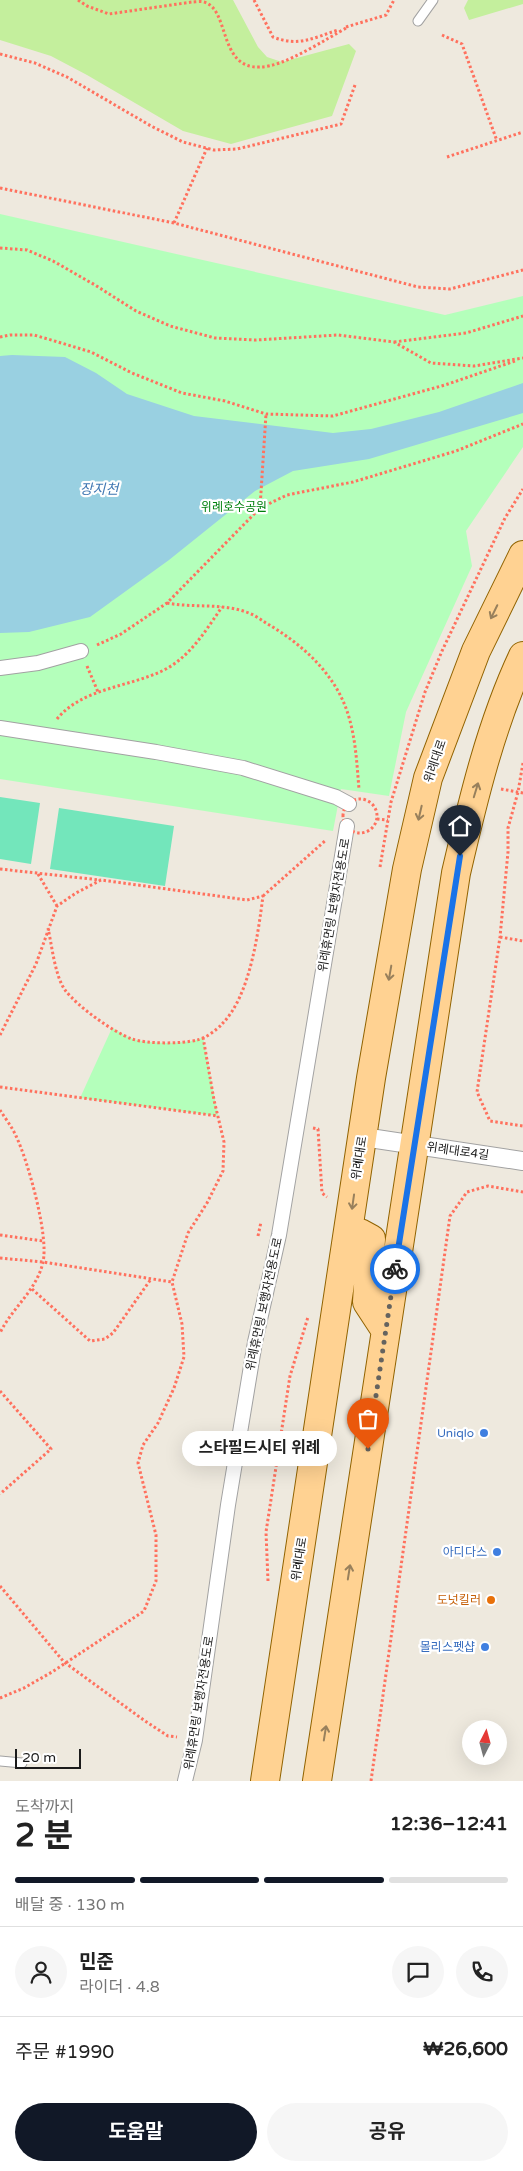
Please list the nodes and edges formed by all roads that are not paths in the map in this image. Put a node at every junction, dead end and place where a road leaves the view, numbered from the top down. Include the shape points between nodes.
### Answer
1 (432, 0) edge
2 (418, 21) dead end
3 (519, 561) edge
4 (81, 651) road end
5 (523, 656) edge
6 (0, 668) edge
7 (0, 728) edge
8 (354, 801) road end
9 (347, 826) dead end
10 (362, 1137) junction
11 (414, 1145) junction
12 (523, 1161) edge
13 (348, 1237) junction
14 (386, 1331) junction
15 (0, 1761) edge
16 (22, 1764) dead end
17 (185, 1781) edge
18 (265, 1781) edge
19 (317, 1781) edge

1 - 2 lane
3 -> 10 main road, 위례대로 via 476,651 428,778 407,869
4 - 6 street via 38,663
11 -> 5 main road via 456,873 478,786
7 - 8 street via 243,768
9 - 17 street, 위례휴먼링 보행자전용도로 via 279,1235 250,1371 195,1740
10 - 11 street, 위례대로4길
10 -> 13 main road, 위례대로
11 - 12 street, 위례대로4길
11 - 14 main road
13 - 14 main road via 360,1233 371,1239 367,1302
13 - 18 main road, 위례대로
19 -> 14 main road
15 - 16 lane

